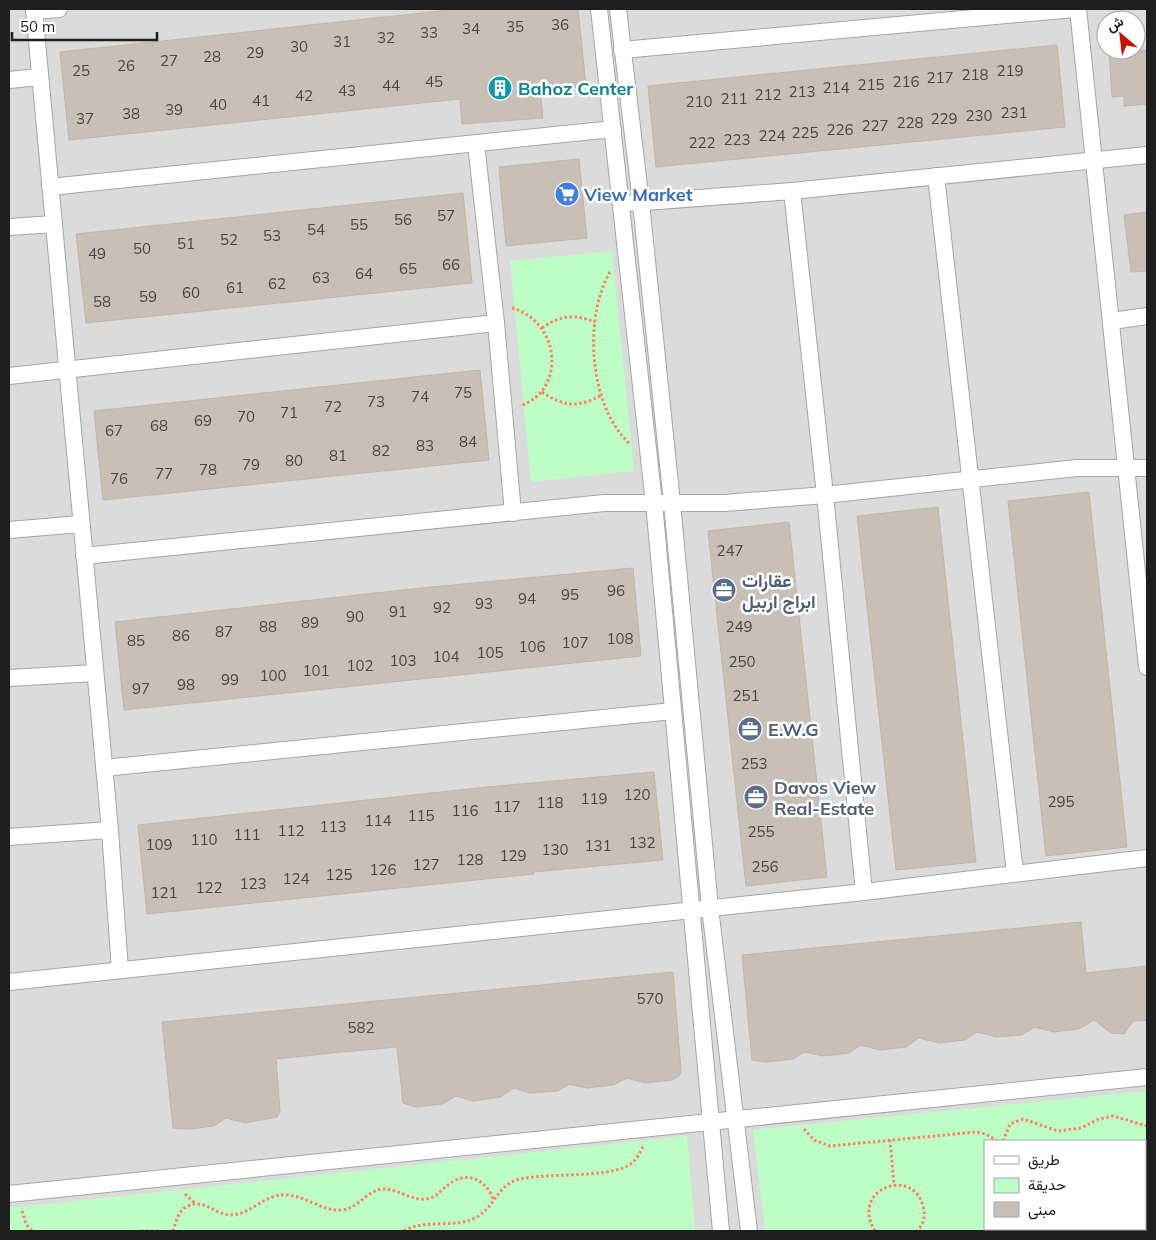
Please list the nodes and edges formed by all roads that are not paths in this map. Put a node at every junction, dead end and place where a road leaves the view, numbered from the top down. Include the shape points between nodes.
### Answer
1 (59, 9) edge
2 (599, 9) edge
3 (618, 9) edge
4 (1074, 9) edge
5 (1078, 9) edge
6 (34, 10) edge
7 (622, 50) junction
8 (40, 77) junction
9 (9, 80) edge
10 (613, 129) junction
11 (476, 144) junction
12 (1147, 156) edge
13 (1094, 161) junction
14 (936, 176) junction
15 (50, 187) junction
16 (792, 191) junction
17 (641, 202) junction
18 (622, 204) junction
19 (54, 224) junction
20 (9, 228) edge
21 (1147, 316) edge
22 (1112, 321) junction
23 (496, 324) junction
24 (67, 370) junction
25 (9, 376) edge
26 (1128, 467) junction
27 (1147, 468) edge
28 (971, 479) junction
29 (825, 495) junction
30 (654, 503) junction
31 (672, 503) junction
32 (512, 513) junction
33 (81, 524) junction
34 (9, 530) edge
35 (84, 556) junction
36 (1145, 617) edge
37 (1147, 667) edge
38 (95, 673) junction
39 (9, 678) edge
40 (673, 711) junction
41 (104, 768) junction
42 (110, 830) junction
43 (9, 837) edge
44 (1147, 858) edge
45 (1015, 873) junction
46 (864, 892) junction
47 (710, 908) junction
48 (692, 910) junction
49 (120, 970) junction
50 (9, 982) edge
51 (1147, 1076) edge
52 (736, 1119) junction
53 (711, 1121) junction
54 (13, 1193) edge
55 (721, 1231) edge
56 (749, 1231) edge

1 - 6 street
2 - 10 street
3 - 7 street
4 - 7 street
5 - 13 street
6 - 8 street
7 - 17 street
8 - 9 street
8 - 15 street
10 - 11 street
10 - 18 street
11 - 15 street
11 - 23 street
12 - 13 street
13 - 14 street
13 - 22 street
14 - 16 street
14 - 28 street
15 - 19 street
16 - 17 street
16 - 29 street
17 - 18 street
17 - 31 street
18 - 30 street
19 - 20 street
19 - 24 street
21 - 22 street
22 - 26 street
23 - 24 street
23 - 32 street
24 - 25 street
24 - 33 street
26 - 27 street
26 - 28 street via 1077,468
26 - 36 street
28 - 29 street
28 - 45 street
29 - 31 street via 725,504
29 - 46 street
30 - 31 street
30 - 32 street via 604,503
30 - 40 street
31 - 47 street
32 - 35 street
33 - 34 street
33 - 35 street
35 - 38 street
36 - 37 street
38 - 39 street
38 - 41 street
40 - 41 street
40 - 48 street
41 - 42 street
42 - 43 street
42 - 49 street
44 - 45 street
45 - 46 street
46 - 47 street
47 - 48 street
47 - 52 street
48 - 49 street
48 - 53 street
49 - 50 street
51 - 52 street
52 - 53 street
52 - 56 street
53 - 54 street
53 - 55 street

